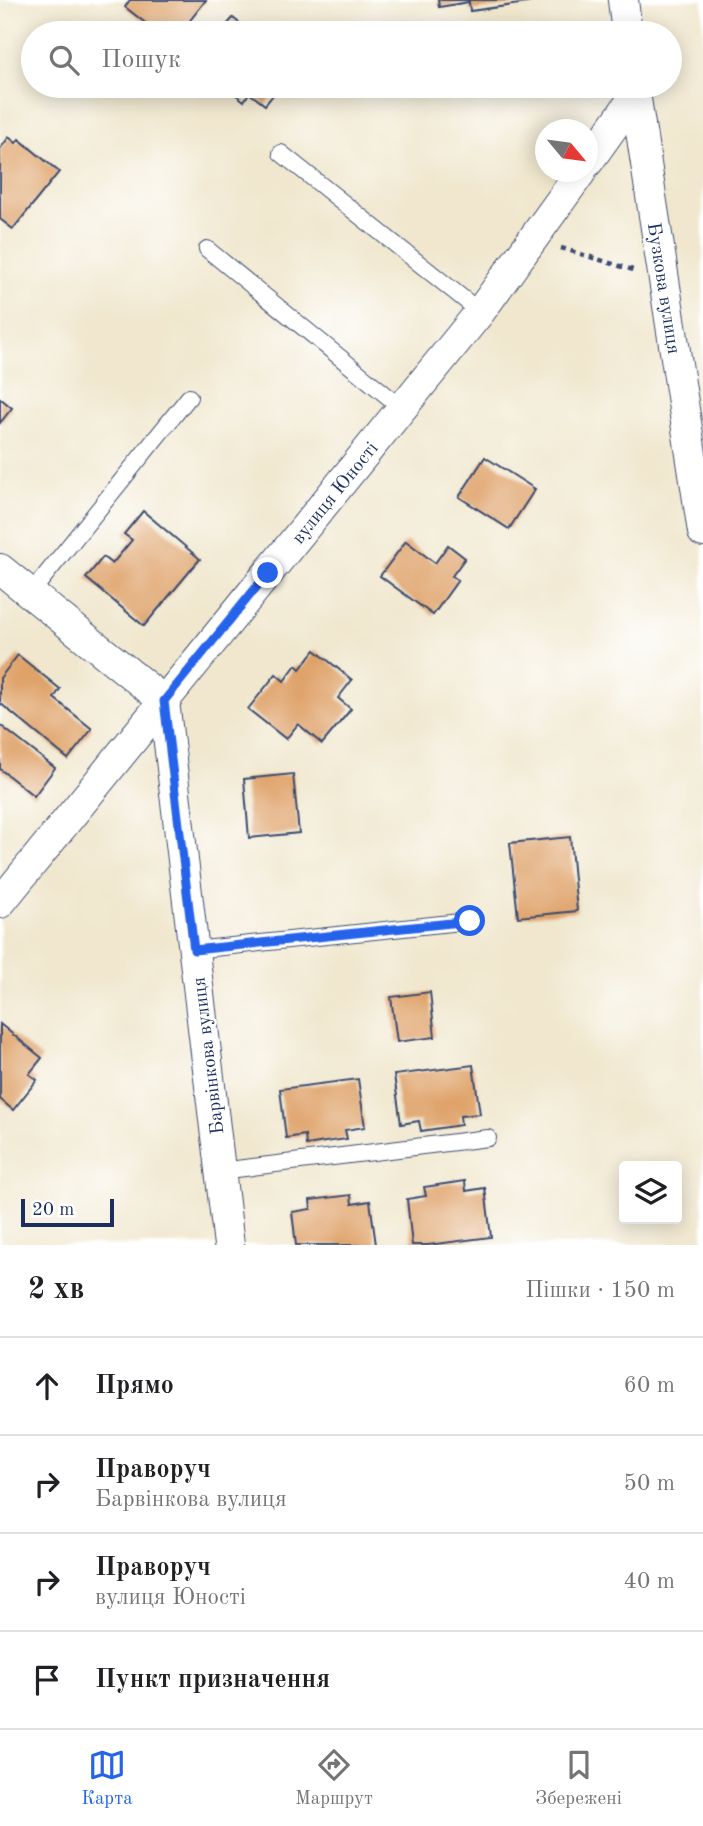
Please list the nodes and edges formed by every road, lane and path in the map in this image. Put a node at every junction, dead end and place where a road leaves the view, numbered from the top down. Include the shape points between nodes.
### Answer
1 (623, 0) edge
2 (626, 21) edge
3 (629, 98) edge
4 (635, 98) edge
5 (598, 145) edge
6 (281, 153) dead end
7 (574, 182) edge
8 (532, 239) junction
9 (207, 249) dead end
10 (664, 280) junction
11 (480, 312) junction
12 (189, 397) dead end
13 (402, 408) junction
14 (703, 532) edge
15 (0, 569) edge
16 (31, 593) junction
17 (164, 701) junction
18 (0, 903) edge
19 (470, 921) dead end
20 (194, 950) junction
21 (488, 1138) dead end
22 (220, 1171) junction
23 (229, 1245) edge

1 - 2 street
3 - 5 street
4 - 10 street, Бузкова вулиця
6 - 11 lane
7 - 8 street, вулиця Юності
8 - 10 path
8 - 11 street, вулиця Юності
9 - 13 lane
10 - 14 street, Бузкова вулиця
11 - 13 street, вулиця Юності
12 - 16 lane
13 - 17 street, вулиця Юності
15 - 16 street
16 - 17 street
17 - 18 street, вулиця Юності
17 - 20 street, Барвінкова вулиця
19 - 20 lane
20 - 22 street, Барвінкова вулиця
21 - 22 lane
22 - 23 street, Барвінкова вулиця

